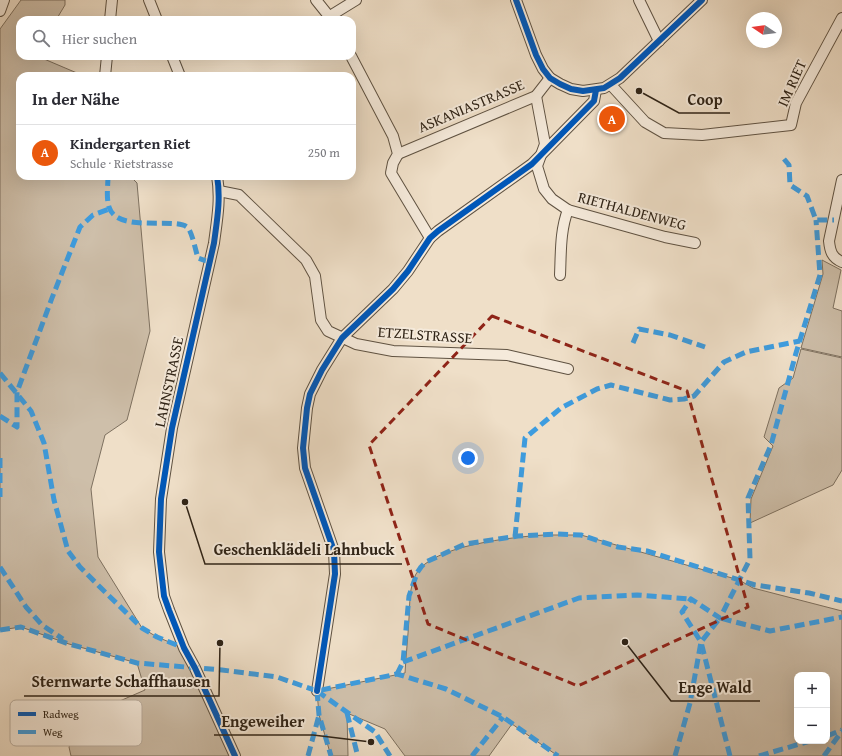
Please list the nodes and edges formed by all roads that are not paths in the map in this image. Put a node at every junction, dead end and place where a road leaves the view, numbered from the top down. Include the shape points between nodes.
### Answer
1 (4, 0) edge
2 (112, 0) edge
3 (149, 0) edge
4 (316, 0) edge
5 (356, 0) edge
6 (516, 0) edge
7 (639, 0) edge
8 (702, 0) edge
9 (0, 11) edge
10 (110, 16) edge
11 (155, 16) edge
12 (329, 16) edge
13 (334, 16) edge
14 (842, 18) edge
15 (658, 41) junction
16 (107, 60) edge
17 (174, 60) edge
18 (353, 60) edge
19 (106, 72) edge
20 (178, 72) edge
21 (550, 78) junction
22 (610, 85) junction
23 (596, 90) junction
24 (536, 96) junction
25 (398, 154) junction
26 (541, 156) junction
27 (218, 180) edge
28 (842, 180) edge
29 (219, 191) junction
30 (568, 210) junction
31 (838, 221) edge
32 (430, 238) junction
33 (695, 243) dead end
34 (842, 262) edge
35 (560, 275) dead end
36 (342, 338) junction
37 (568, 370) dead end
38 (316, 691) dead end
39 (236, 756) edge

1 - 9 street
2 - 10 street
3 - 11 street
4 - 12 street
5 - 13 street
6 - 21 street via 538,60
7 - 15 street
8 - 15 street
14 - 22 street, IM RIET via 796,103 791,125 702,135 664,133 645,122
15 - 22 street
16 - 19 street
17 - 20 street
18 - 25 street via 393,136
21 - 23 street via 571,89
21 - 24 street, ASKANIASTRASSE
22 - 23 street
23 - 26 street via 594,101
24 - 25 street, ASKANIASTRASSE
24 - 26 street, RIETHALDENWEG via 544,144
25 - 32 street via 391,174
26 - 30 street, RIETHALDENWEG via 537,166 544,189 552,199
26 - 32 street
27 - 29 street, LAHNSTRASSE
28 - 31 street
29 - 36 street, ETZELSTRASSE via 239,195 306,260 315,276 321,320 328,331
29 - 39 street, LAHNSTRASSE via 214,243 172,428 161,499 159,552 164,596 184,648
30 - 33 street, RIETHALDENWEG
30 - 35 street via 561,241
31 - 34 street via 829,241 833,257
32 - 36 street via 393,289
36 - 37 street, ETZELSTRASSE via 356,344 393,351 507,355
36 - 38 street via 310,394 303,448 305,468 334,551 335,574

